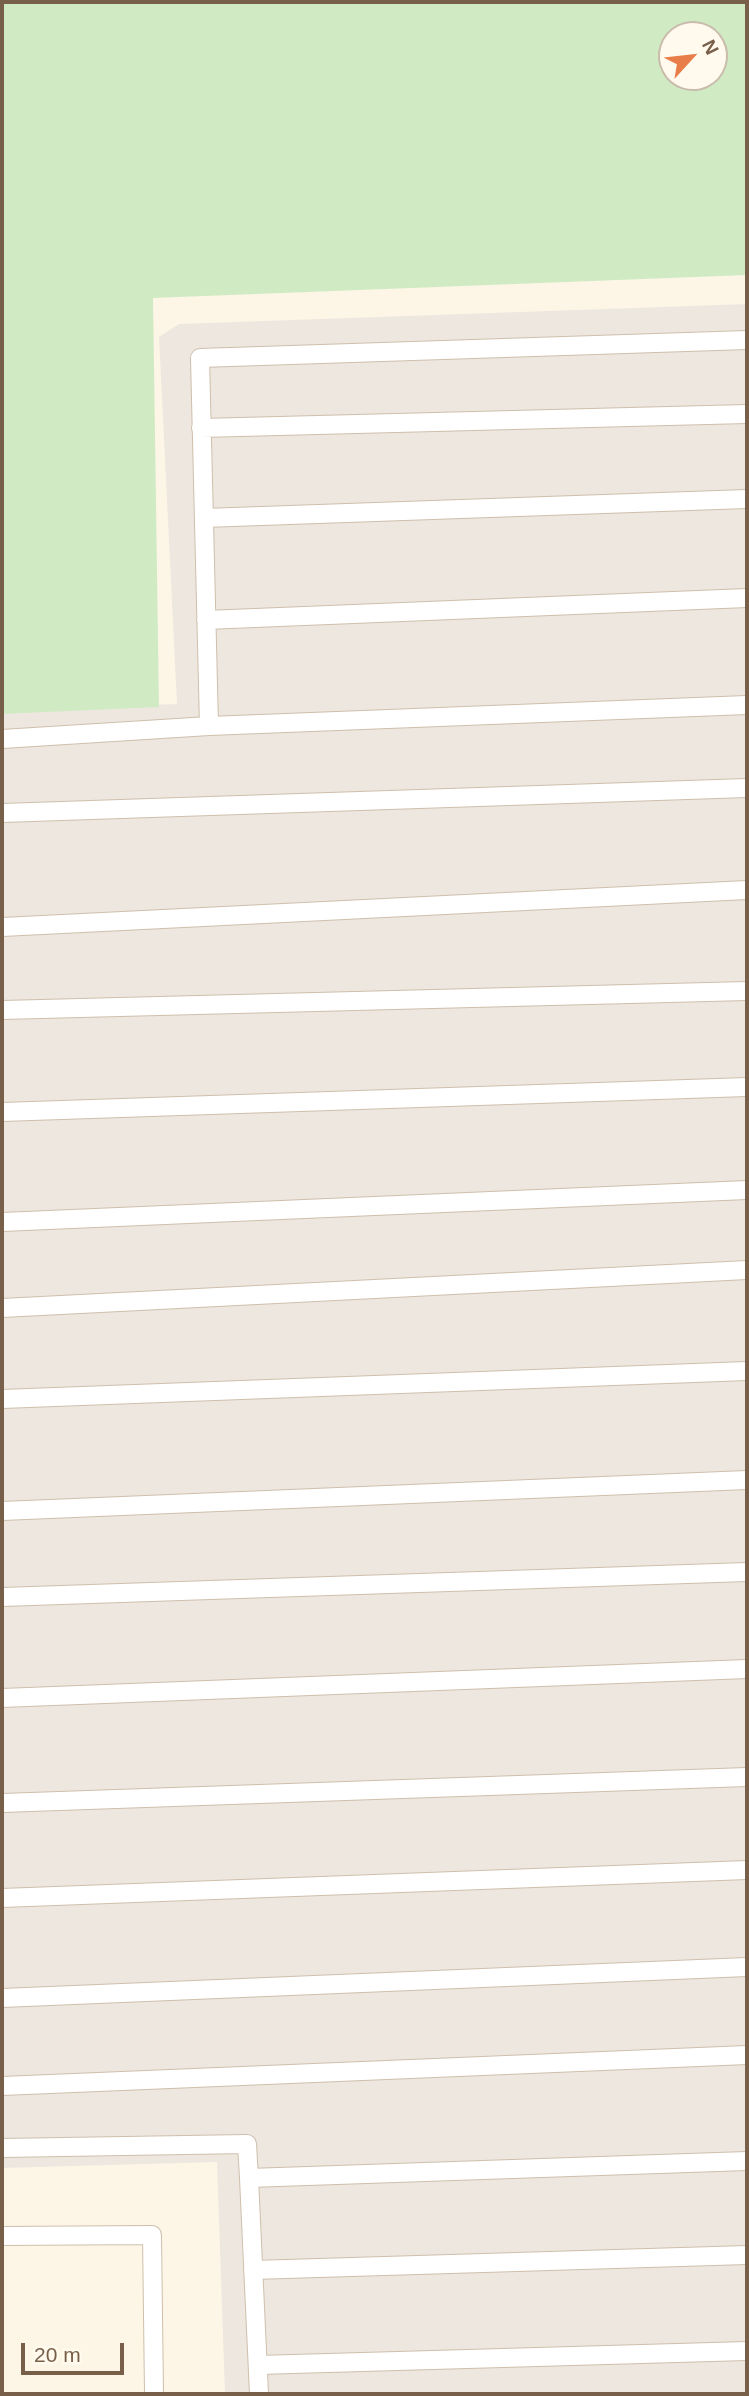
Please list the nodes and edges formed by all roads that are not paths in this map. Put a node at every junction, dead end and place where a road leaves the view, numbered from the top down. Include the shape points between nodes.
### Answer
1 (747, 340) edge
2 (747, 414) edge
3 (201, 428) junction
4 (747, 499) edge
5 (204, 518) junction
6 (747, 598) edge
7 (206, 620) junction
8 (747, 705) edge
9 (209, 726) junction
10 (2, 739) edge
11 (747, 788) edge
12 (2, 813) edge
13 (747, 890) edge
14 (2, 927) edge
15 (747, 991) edge
16 (2, 1010) edge
17 (747, 1087) edge
18 (2, 1112) edge
19 (747, 1191) edge
20 (2, 1222) edge
21 (747, 1270) edge
22 (2, 1308) edge
23 (747, 1371) edge
24 (2, 1399) edge
25 (747, 1480) edge
26 (2, 1511) edge
27 (747, 1572) edge
28 (2, 1597) edge
29 (747, 1669) edge
30 (2, 1698) edge
31 (747, 1777) edge
32 (2, 1803) edge
33 (747, 1870) edge
34 (2, 1899) edge
35 (747, 1968) edge
36 (2, 1997) edge
37 (747, 2055) edge
38 (2, 2086) edge
39 (2, 2148) edge
40 (747, 2161) edge
41 (249, 2178) junction
42 (2, 2236) edge
43 (747, 2255) edge
44 (253, 2270) junction
45 (747, 2351) edge
46 (258, 2365) junction
47 (154, 2394) edge
48 (259, 2394) edge

1 - 3 lane via 200,358
2 - 3 lane
3 - 5 lane
4 - 5 lane
5 - 7 lane
6 - 7 lane
7 - 9 lane
8 - 9 lane
9 - 10 lane
11 - 12 lane
13 - 14 lane
15 - 16 lane
17 - 18 lane
19 - 20 lane
21 - 22 lane
23 - 24 lane
25 - 26 lane
27 - 28 lane
29 - 30 lane
31 - 32 lane
33 - 34 lane
35 - 36 lane
37 - 38 lane
39 - 41 lane via 247,2144
40 - 41 lane
41 - 44 lane
42 - 47 lane via 152,2235
43 - 44 lane
44 - 46 lane
45 - 46 lane
46 - 48 lane

